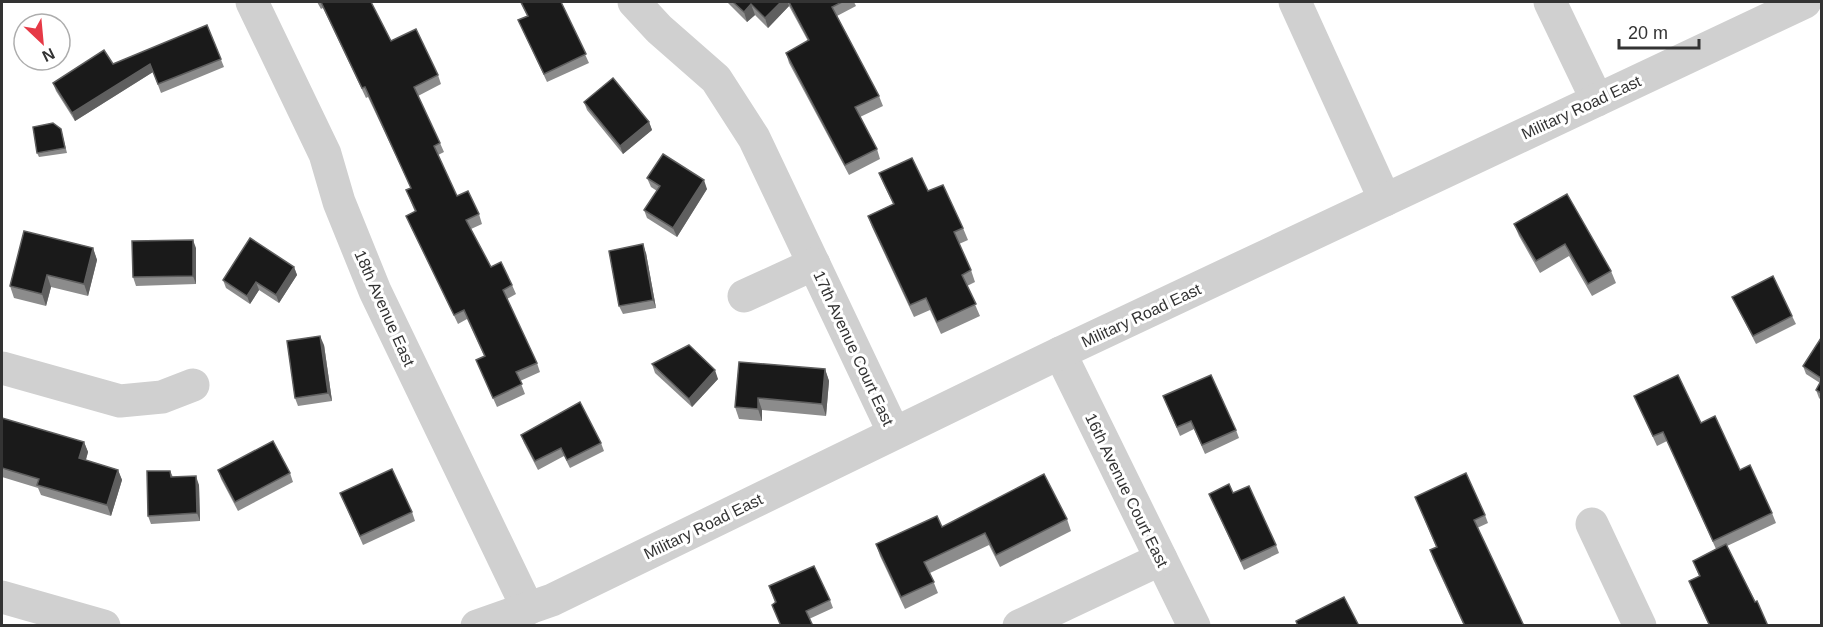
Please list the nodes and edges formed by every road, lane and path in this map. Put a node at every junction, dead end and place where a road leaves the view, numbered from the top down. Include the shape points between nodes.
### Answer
1 (252, 2) edge
2 (634, 2) edge
3 (1295, 2) edge
4 (1550, 2) edge
5 (1805, 2) edge
6 (1597, 100) junction
7 (1384, 200) junction
8 (814, 264) junction
9 (744, 296) dead end
10 (1060, 353) junction
11 (2, 368) edge
12 (193, 385) dead end
13 (894, 433) junction
14 (1592, 524) dead end
15 (1161, 559) junction
16 (2, 597) edge
17 (528, 609) junction
18 (104, 626) edge
19 (477, 626) edge
20 (1019, 626) edge
21 (1194, 626) edge
22 (1640, 626) edge

1 - 17 street, 18th Avenue East via 326,154 339,202 375,291
2 - 8 street, 17th Avenue Court East via 716,79 754,138
3 - 7 street
4 - 6 street
5 - 6 street, Military Road East
6 - 7 street, Military Road East
7 - 10 street, Military Road East
8 - 9 street, 17th Avenue Court East
8 - 13 street, 17th Avenue Court East
10 - 13 street, Military Road East
10 - 15 street, 16th Avenue Court East
11 - 12 street via 120,401 162,397
13 - 17 street, Military Road East
14 - 22 street
15 - 20 street
15 - 21 street, 16th Avenue Court East
16 - 18 street
17 - 19 street, Military Road East

